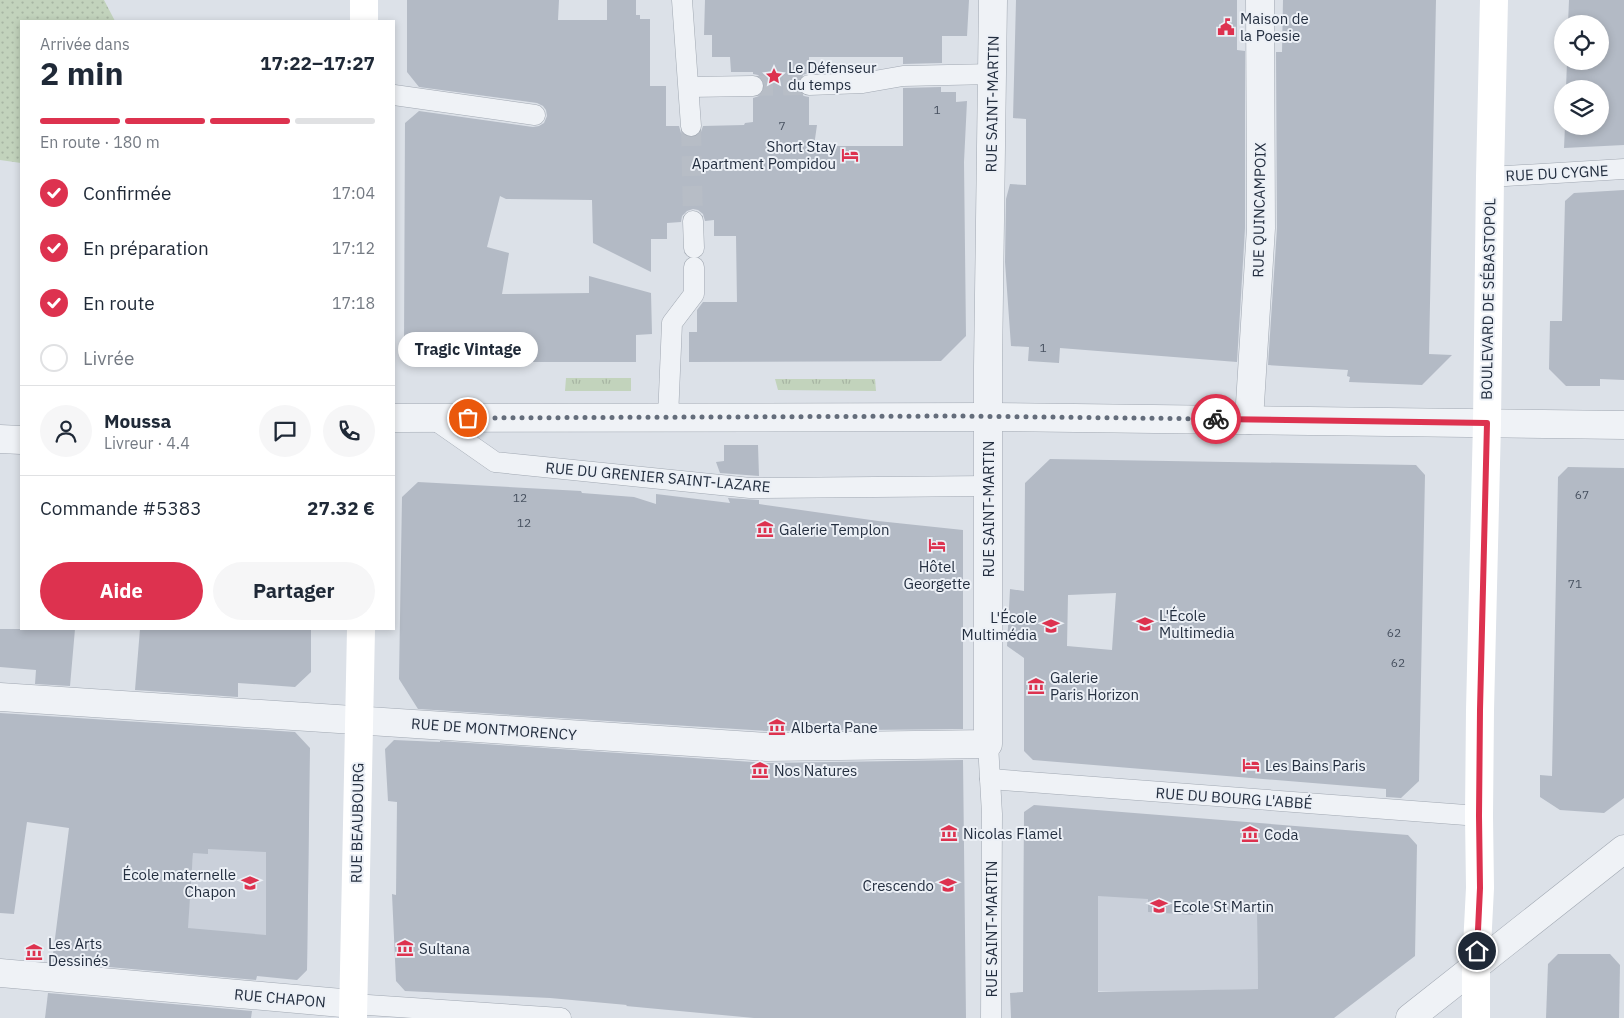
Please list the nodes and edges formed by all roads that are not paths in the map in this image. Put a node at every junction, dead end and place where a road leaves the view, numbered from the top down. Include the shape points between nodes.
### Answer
1 (364, 0) edge
2 (682, 0) edge
3 (993, 0) edge
4 (1260, 0) edge
5 (1494, 0) edge
6 (364, 20) edge
7 (993, 74) junction
8 (809, 85) tunnel mouth
9 (753, 86) tunnel mouth
10 (689, 87) junction
11 (395, 95) edge
12 (535, 115) dead end
13 (692, 126) tunnel mouth
14 (1624, 169) edge
15 (1490, 176) junction
16 (693, 222) tunnel mouth
17 (989, 417) junction
18 (395, 418) edge
19 (432, 418) junction
20 (668, 418) junction
21 (1250, 420) junction
22 (1487, 423) junction
23 (1624, 426) edge
24 (0, 439) edge
25 (20, 440) edge
26 (989, 486) junction
27 (361, 630) edge
28 (0, 697) edge
29 (359, 720) junction
30 (988, 744) junction
31 (990, 779) junction
32 (1479, 816) junction
33 (1624, 849) edge
34 (1476, 966) junction
35 (0, 973) edge
36 (353, 1011) edge
37 (561, 1018) edge
38 (991, 1018) edge
39 (1410, 1018) edge
40 (1476, 1018) edge

1 - 6 main road
2 - 10 street
3 - 7 street, RUE SAINT-MARTIN
4 - 21 street, RUE QUINCAMPOIX via 1261,228
5 - 15 main road, BOULEVARD DE SÉBASTOPOL
7 - 8 street via 903,76 863,84
7 - 17 street, RUE SAINT-MARTIN
9 - 10 street
10 - 13 street
11 - 12 street
14 - 15 street, RUE DU CYGNE
15 - 22 main road, BOULEVARD DE SÉBASTOPOL
16 - 20 street via 694,294 672,323
17 - 20 street
17 - 21 street
17 - 26 street, RUE SAINT-MARTIN
18 - 19 street
19 - 20 street
19 - 26 street, RUE DU GRENIER SAINT-LAZARE via 495,462 750,488
21 - 22 street
22 - 23 street
22 - 32 main road, BOULEVARD DE SÉBASTOPOL
24 - 25 street
26 - 30 street, RUE SAINT-MARTIN
27 - 29 main road, RUE BEAUBOURG
28 - 29 street, RUE DE MONTMORENCY
29 - 30 street, RUE DE MONTMORENCY via 767,747
29 - 36 main road, RUE BEAUBOURG
30 - 31 street, RUE SAINT-MARTIN
31 - 32 street, RUE DU BOURG L'ABBÉ
31 - 38 street, RUE SAINT-MARTIN
32 - 34 main road, BOULEVARD DE SÉBASTOPOL
33 - 34 street
34 - 39 street
34 - 40 main road, BOULEVARD DE SÉBASTOPOL
35 - 36 street, RUE CHAPON
36 - 37 street, RUE CHAPON

